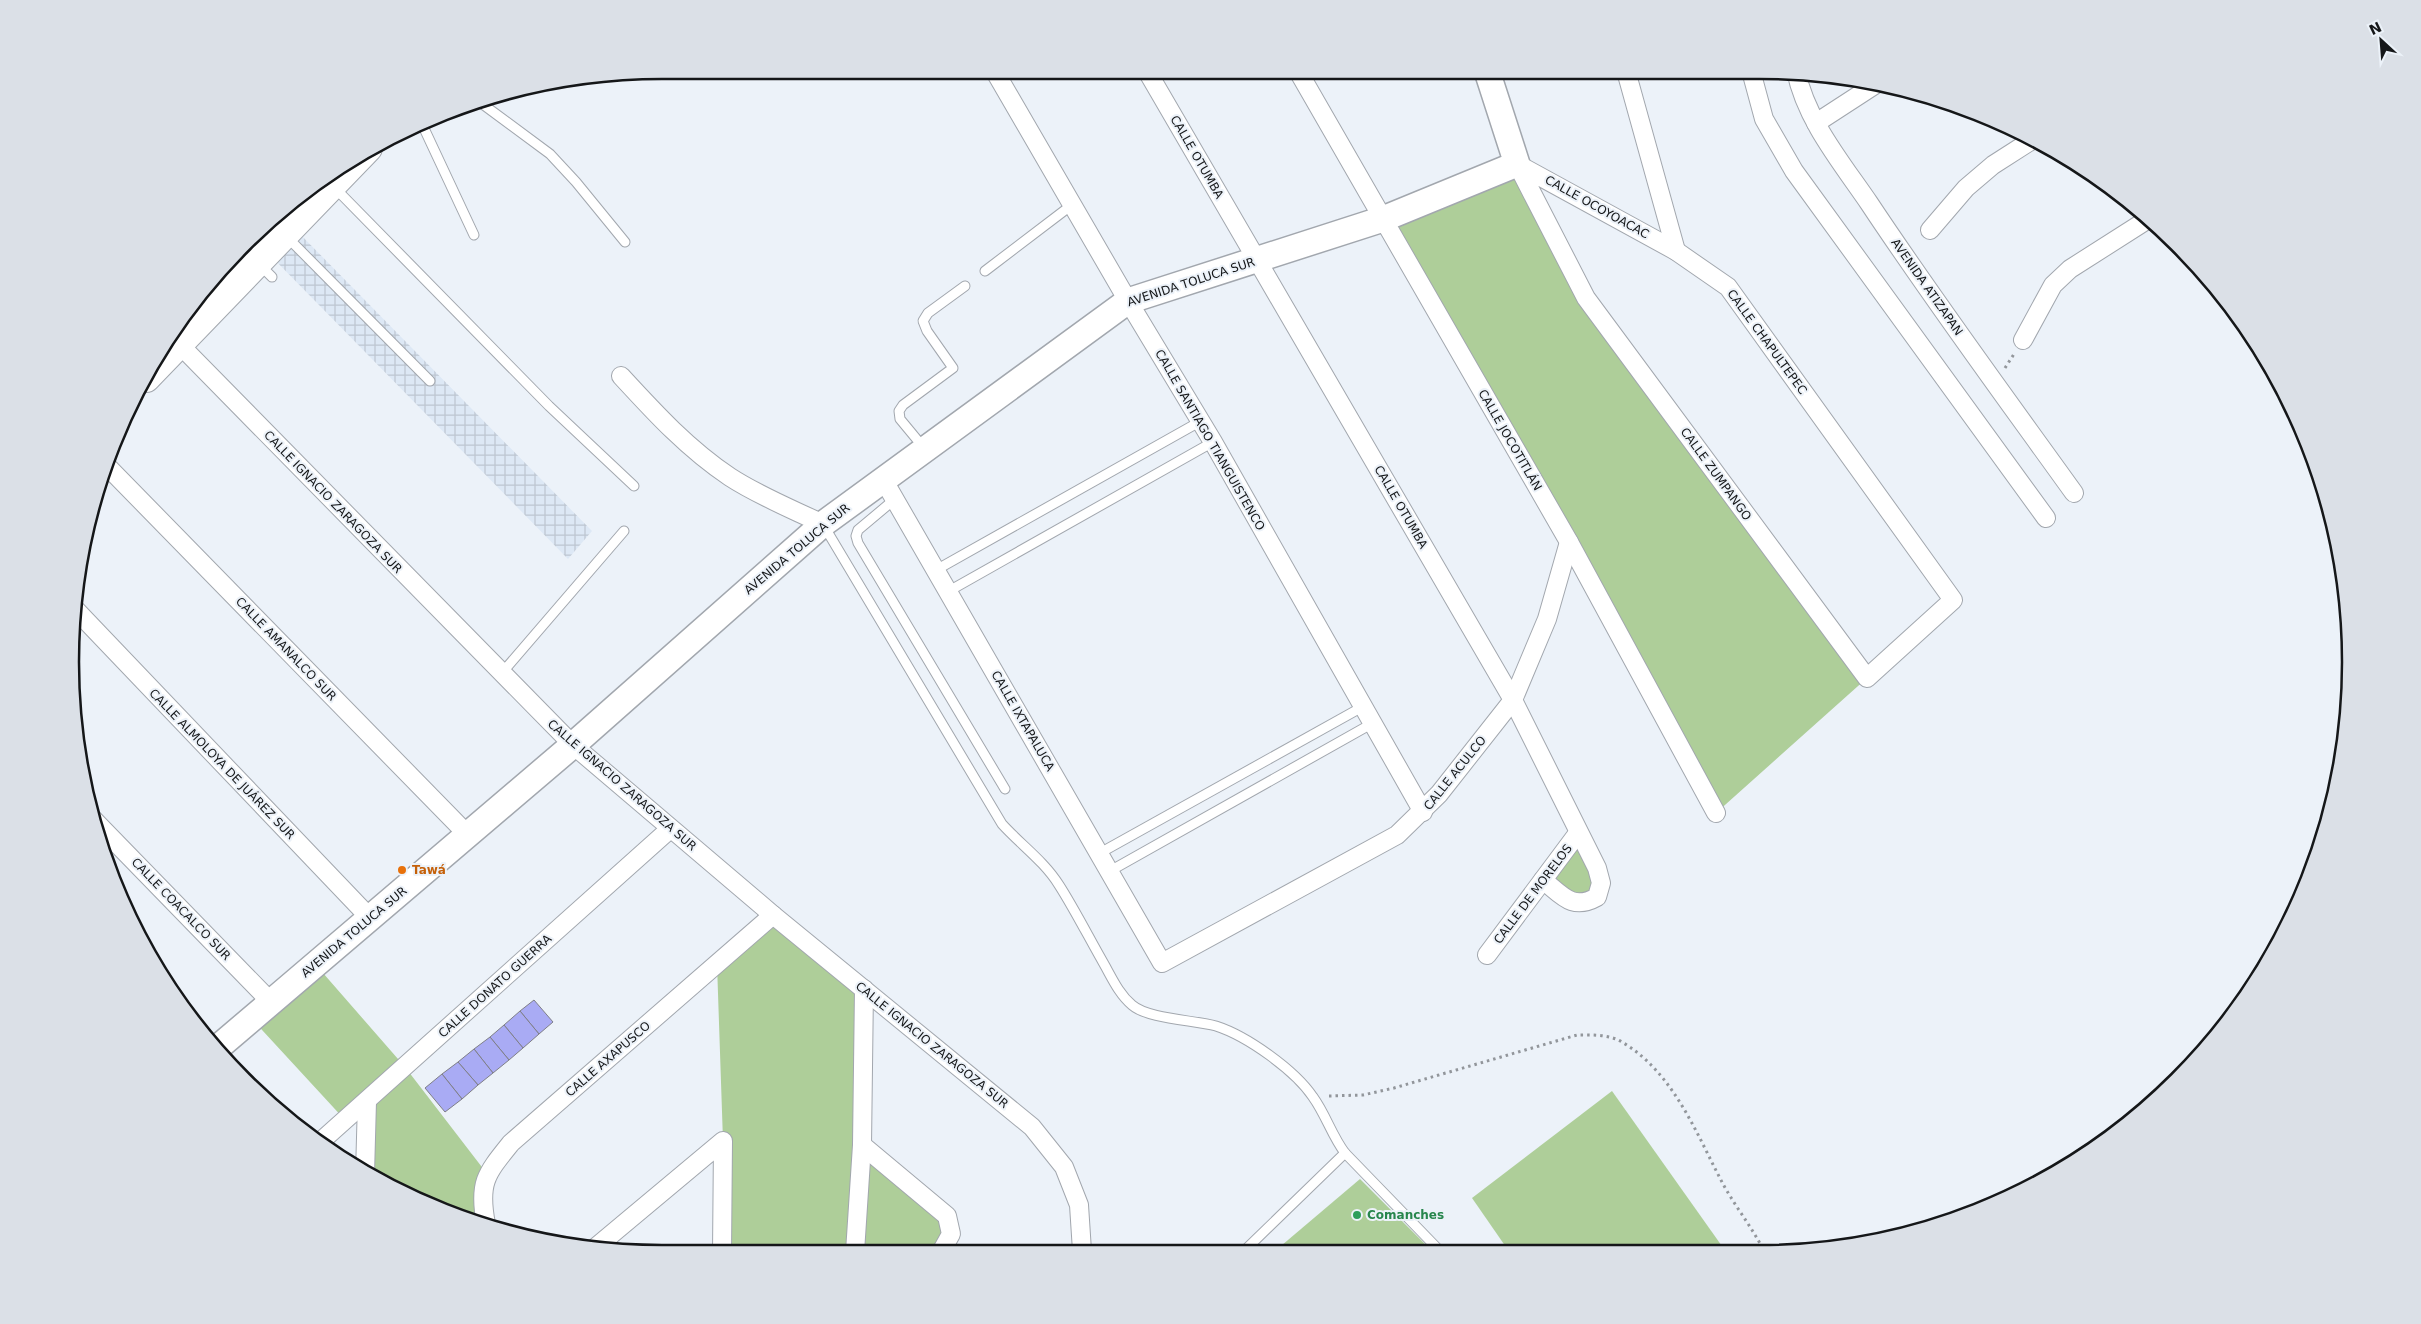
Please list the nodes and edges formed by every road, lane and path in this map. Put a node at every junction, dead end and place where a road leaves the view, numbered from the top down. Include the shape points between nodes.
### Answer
1 (999, 79) edge
2 (1152, 79) edge
3 (1303, 79) edge
4 (1490, 79) edge
5 (1628, 79) edge
6 (1753, 79) edge
7 (1798, 80) edge
8 (1868, 89) edge
9 (485, 107) edge
10 (1816, 123) junction
11 (425, 130) edge
12 (2026, 144) edge
13 (1517, 164) junction
14 (346, 172) edge
15 (333, 186) junction
16 (1073, 204) junction
17 (1382, 219) junction
18 (2143, 222) edge
19 (1930, 230) dead end
20 (285, 235) junction
21 (474, 235) dead end
22 (625, 242) dead end
23 (1676, 251) junction
24 (1257, 260) junction
25 (985, 271) dead end
26 (965, 286) dead end
27 (1128, 301) junction
28 (2023, 340) joint
29 (179, 344) junction
30 (163, 361) edge
31 (621, 376) dead end
32 (430, 381) dead end
33 (1995, 383) junction
34 (1201, 421) junction
35 (1213, 442) junction
36 (924, 448) junction
37 (112, 470) edge
38 (634, 486) dead end
39 (889, 489) junction
40 (2074, 492) dead end
41 (2046, 518) dead end
42 (823, 524) junction
43 (624, 530) dead end
44 (1569, 542) junction
45 (936, 570) junction
46 (949, 591) junction
47 (1953, 600) joint
48 (81, 615) edge
49 (502, 674) junction
50 (1513, 700) junction
51 (1364, 706) junction
52 (1373, 723) junction
53 (572, 745) junction
54 (1005, 789) dead end
55 (1423, 812) junction
56 (1716, 813) dead end
57 (670, 829) junction
58 (104, 831) edge
59 (467, 834) junction
60 (1578, 834) junction
61 (1100, 853) junction
62 (1110, 871) junction
63 (1543, 880) junction
64 (773, 915) junction
65 (371, 919) junction
66 (1487, 955) dead end
67 (1162, 963) joint
68 (864, 988) junction
69 (271, 1002) junction
70 (222, 1045) edge
71 (1313, 1096) junction
72 (367, 1101) junction
73 (325, 1138) edge
74 (862, 1144) junction
75 (1345, 1153) junction
76 (365, 1164) edge
77 (485, 1217) edge
78 (602, 1242) edge
79 (722, 1245) edge
80 (855, 1245) edge
81 (945, 1245) edge
82 (1082, 1245) edge
83 (1250, 1245) edge
84 (1434, 1245) edge
85 (1761, 1245) edge

1 - 16 street, CALLE SANTIAGO TIANGUISTENCO
2 - 24 street, CALLE OTUMBA
3 - 17 street, CALLE JOCOTITLÁN
4 - 13 street
5 - 23 street
6 - 41 street via 1764,118 1794,171
7 - 10 street, AVENIDA ATIZAPAN
8 - 10 street
9 - 22 lane via 550,154
10 - 33 street, AVENIDA ATIZAPAN via 1904,256
11 - 21 lane
12 - 19 street via 1993,165 1966,188
13 - 17 street, AVENIDA TOLUCA SUR
13 - 23 street, CALLE OCOYOACAC
13 - 47 street, CALLE ZUMPANGO via 1586,298 1867,678
14 - 15 main road
15 - 20 main road
15 - 38 lane via 549,406
16 - 25 lane
16 - 27 street, CALLE SANTIAGO TIANGUISTENCO
17 - 24 street, AVENIDA TOLUCA SUR
17 - 44 street, CALLE JOCOTITLÁN
18 - 28 street via 2070,269 2053,285
20 - 29 main road via 265,270
20 - 32 lane
23 - 47 street, CALLE CHAPULTEPEC via 1728,287
24 - 27 street, AVENIDA TOLUCA SUR
24 - 50 street, CALLE OTUMBA
26 - 36 lane via 928,312 923,321 953,368 899,411 900,419
27 - 34 street, CALLE SANTIAGO TIANGUISTENCO
27 - 36 street, AVENIDA TOLUCA SUR
28 - 33 path
29 - 30 main road
29 - 49 street, CALLE IGNACIO ZARAGOZA SUR
31 - 42 street via 663,423 705,459 732,478
33 - 40 street, AVENIDA ATIZAPAN
34 - 35 street, CALLE SANTIAGO TIANGUISTENCO
34 - 45 lane
35 - 46 lane
35 - 51 street, CALLE SANTIAGO TIANGUISTENCO
36 - 39 street, AVENIDA TOLUCA SUR
37 - 59 street, CALLE AMANALCO SUR
39 - 42 street, AVENIDA TOLUCA SUR
39 - 45 street, CALLE IXTAPALUCA
39 - 54 lane via 858,530 858,543
42 - 53 street, AVENIDA TOLUCA SUR
42 - 71 lane via 1002,824 1047,867 1117,988 1132,1006 1157,1016 1218,1027 1251,1044 1285,1068
43 - 49 lane
44 - 50 street, CALLE ACULCO via 1547,619
44 - 56 street, CALLE JOCOTITLÁN
45 - 46 street, CALLE IXTAPALUCA
46 - 61 street, CALLE IXTAPALUCA
48 - 65 street, CALLE ALMOLOYA DE JUÁREZ SUR
49 - 53 street, CALLE IGNACIO ZARAGOZA SUR
50 - 55 street, CALLE ACULCO
50 - 60 street, CALLE OTUMBA
51 - 52 street, CALLE SANTIAGO TIANGUISTENCO
51 - 61 lane
52 - 55 street, CALLE SANTIAGO TIANGUISTENCO
52 - 62 lane
53 - 57 street, CALLE IGNACIO ZARAGOZA SUR
53 - 59 street, AVENIDA TOLUCA SUR
55 - 67 street, CALLE ACULCO via 1397,834
57 - 64 street, CALLE IGNACIO ZARAGOZA SUR
57 - 72 street, CALLE DONATO GUERRA
58 - 69 street, CALLE COACALCO SUR
59 - 65 street, AVENIDA TOLUCA SUR
60 - 63 street, CALLE DE MORELOS
60 - 63 street, CALLE OTUMBA via 1597,868 1601,883 1597,897 1585,904 1570,902
61 - 62 street, CALLE IXTAPALUCA
62 - 67 street, CALLE IXTAPALUCA
63 - 66 street, CALLE DE MORELOS
64 - 68 street, CALLE IGNACIO ZARAGOZA SUR
64 - 77 street, CALLE AXAPUSCO via 510,1143 484,1183
65 - 69 street, AVENIDA TOLUCA SUR
68 - 74 street
68 - 82 street, CALLE IGNACIO ZARAGOZA SUR via 1032,1127 1064,1167 1079,1205
69 - 70 street, AVENIDA TOLUCA SUR
71 - 75 lane
71 - 85 path via 1363,1094 1394,1088 1577,1034 1621,1041 1651,1065 1672,1091
72 - 73 street, CALLE DONATO GUERRA
72 - 76 street
74 - 80 street
74 - 81 street via 948,1216 951,1234
75 - 83 lane
75 - 84 lane
78 - 79 street via 723,1141

